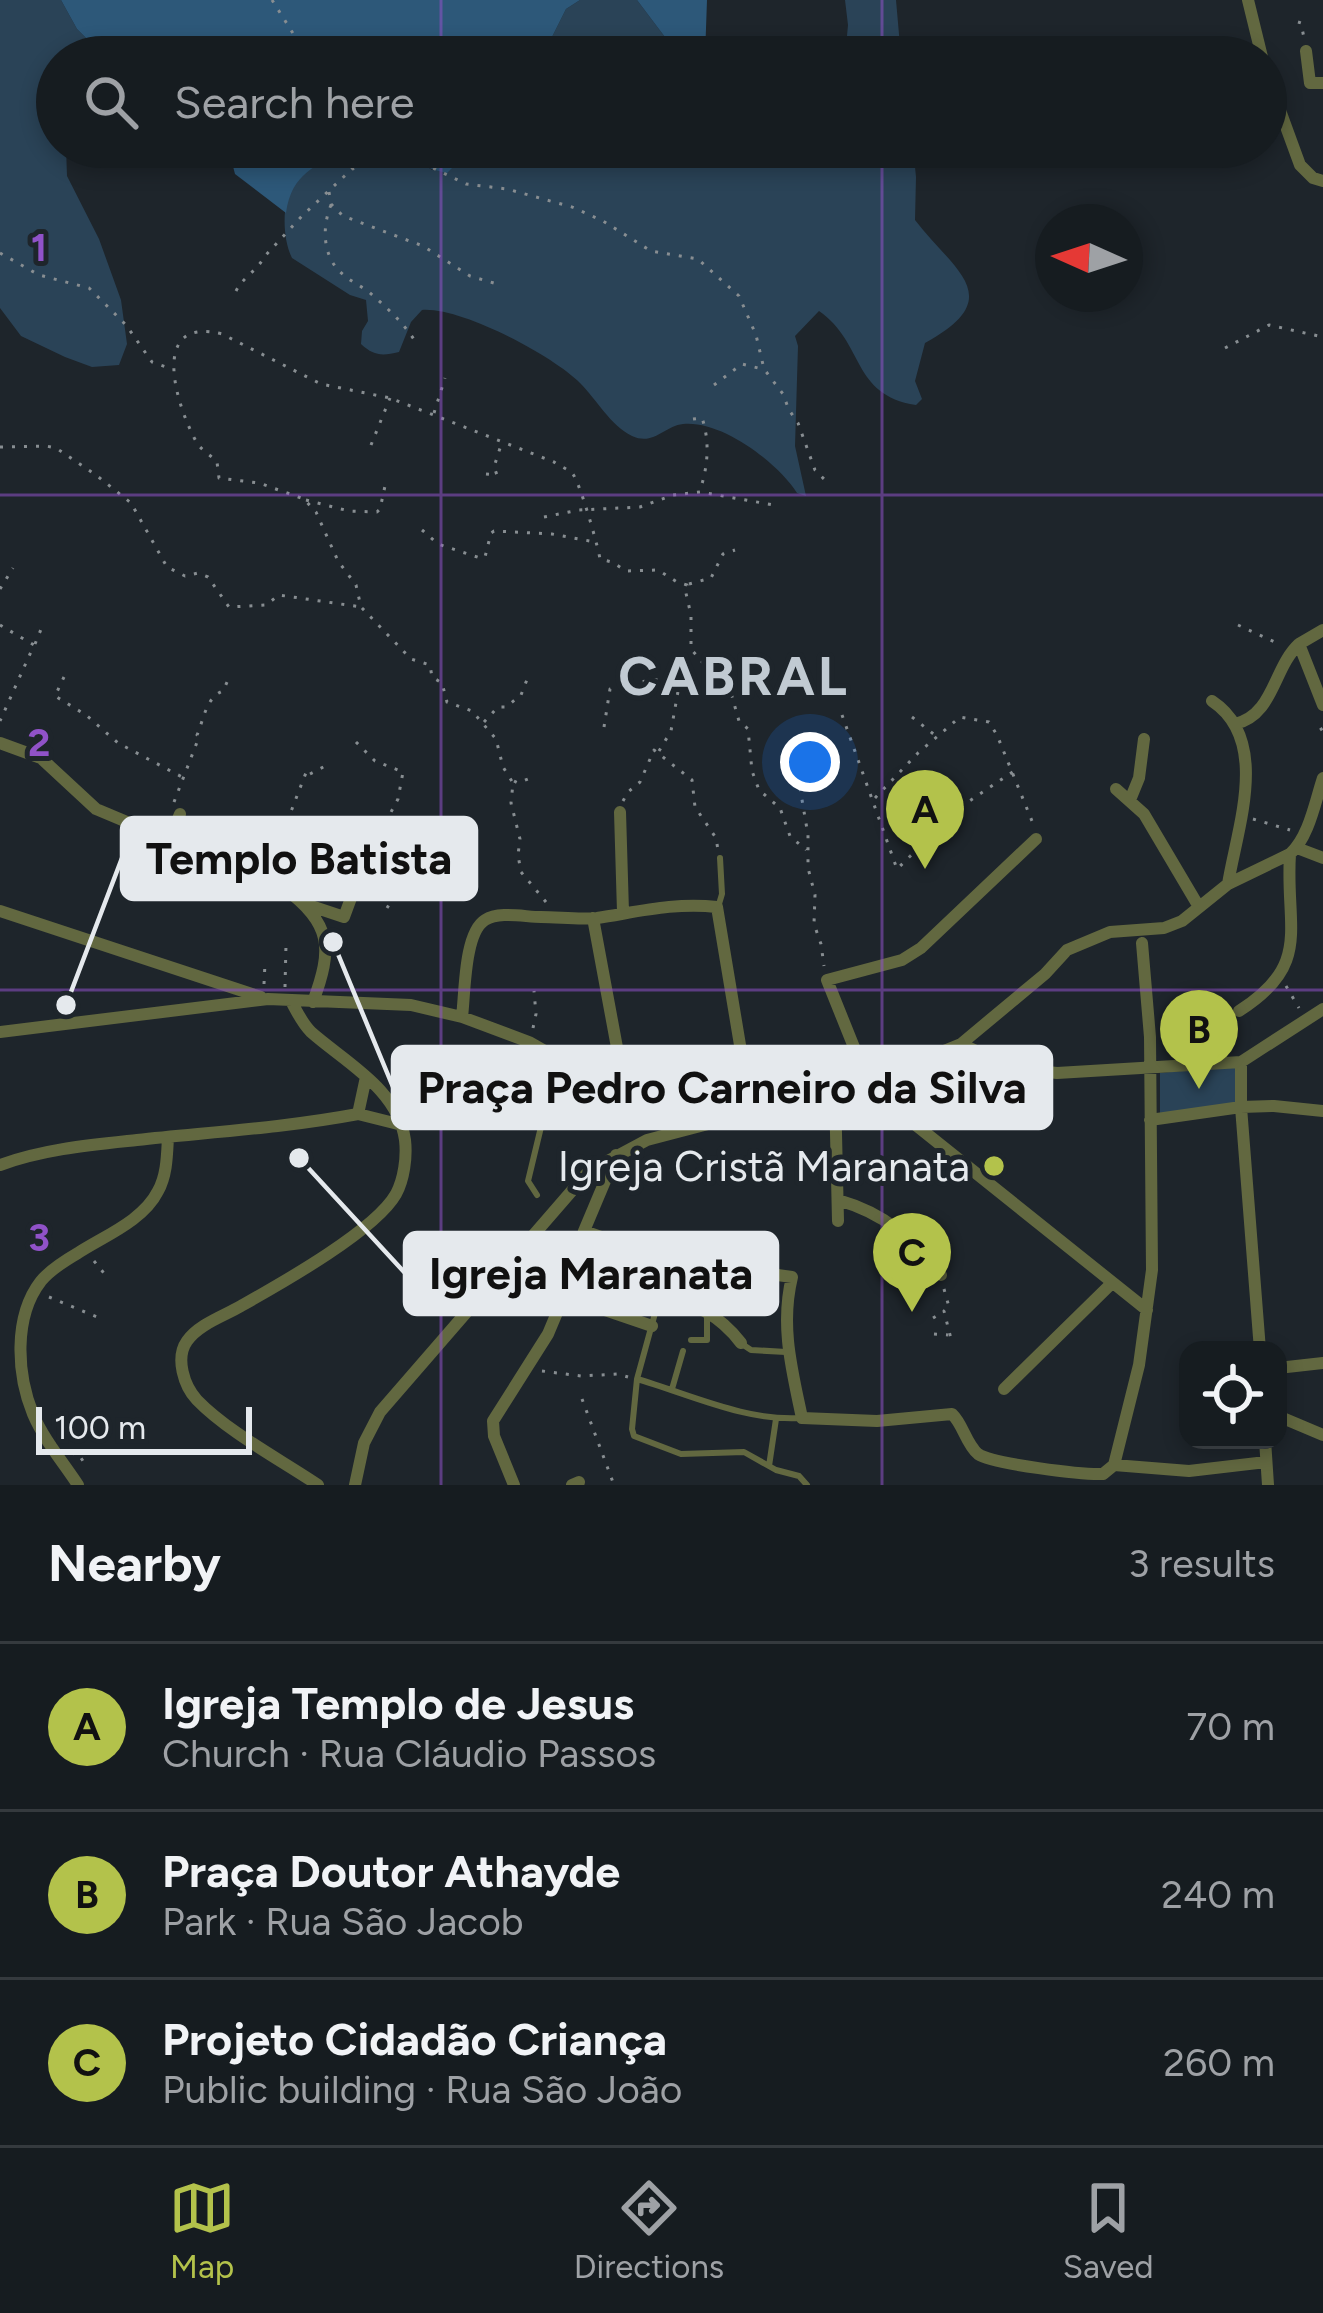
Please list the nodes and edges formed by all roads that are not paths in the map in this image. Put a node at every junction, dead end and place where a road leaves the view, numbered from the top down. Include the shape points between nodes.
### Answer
1 (1248, 0) edge
2 (1257, 36) edge
3 (1306, 51) road end
4 (1317, 83) edge
5 (1287, 129) edge
6 (1323, 181) edge
7 (1306, 643) edge
8 (1212, 701) dead end
9 (1323, 705) edge
10 (1235, 724) junction
11 (1144, 739) dead end
12 (0, 743) edge
13 (1323, 778) edge
14 (1117, 789) dead end
15 (1130, 800) junction
16 (177, 809) road end
17 (620, 812) road end
18 (1036, 839) road end
19 (169, 840) junction
20 (1297, 846) junction
21 (719, 854) road end
22 (1323, 858) edge
23 (364, 863) road end
24 (1228, 884) junction
25 (306, 904) junction
26 (717, 907) junction
27 (1199, 907) junction
28 (0, 911) edge
29 (622, 912) junction
30 (593, 918) junction
31 (1142, 943) dead end
32 (265, 998) junction
33 (287, 1001) junction
34 (313, 1001) junction
35 (1323, 1009) edge
36 (1239, 1012) dead end
37 (462, 1017) junction
38 (0, 1032) edge
39 (961, 1044) junction
40 (546, 1052) junction
41 (1241, 1063) junction
42 (1148, 1069) junction
43 (366, 1076) junction
44 (868, 1082) junction
45 (835, 1090) junction
46 (626, 1096) junction
47 (1241, 1107) junction
48 (751, 1111) junction
49 (1323, 1111) edge
50 (1149, 1112) junction
51 (358, 1114) junction
52 (402, 1125) junction
53 (683, 1130) junction
54 (168, 1137) junction
55 (616, 1154) junction
56 (0, 1166) edge
57 (537, 1195) dead end
58 (838, 1199) junction
59 (838, 1221) dead end
60 (584, 1231) junction
61 (662, 1259) junction
62 (941, 1275) road end
63 (1112, 1283) junction
64 (661, 1295) junction
65 (564, 1296) junction
66 (1147, 1310) junction
67 (707, 1313) junction
68 (652, 1326) junction
69 (691, 1340) dead end
70 (1259, 1341) edge
71 (741, 1343) joint
72 (682, 1351) dead end
73 (790, 1352) junction
74 (1323, 1363) edge
75 (1287, 1367) edge
76 (637, 1379) junction
77 (672, 1389) junction
78 (1004, 1389) dead end
79 (802, 1418) junction
80 (776, 1419) junction
81 (1287, 1420) edge
82 (1323, 1435) edge
83 (1265, 1449) edge
84 (1266, 1462) junction
85 (1114, 1465) junction
86 (769, 1466) junction
87 (1190, 1478) edge
88 (78, 1485) edge
89 (318, 1485) edge
90 (355, 1485) edge
91 (514, 1485) edge
92 (807, 1485) edge
93 (1268, 1485) edge

1 - 2 street
3 - 4 street
5 - 6 street via 1300,165
7 - 9 street
7 - 10 street via 1259,711
8 - 10 street
10 - 24 street via 1246,771
11 - 15 street
12 - 19 street via 41,758 96,809
13 - 20 street
14 - 15 street
15 - 27 street
16 - 19 street
17 - 29 street
18 - 44 street via 921,948 827,980
19 - 25 street
20 - 22 street
20 - 24 street
20 - 36 street via 1288,896 1292,950 1258,1000
21 - 26 lane
23 - 25 street via 344,916
24 - 27 street
25 - 34 street via 327,952
26 - 29 street
26 - 48 street
27 - 39 street via 1164,928 1110,932 1067,950
28 - 32 street
29 - 30 street
30 - 37 street via 485,920 470,948
30 - 46 street
31 - 42 street
32 - 33 street
32 - 38 street
33 - 34 street
33 - 43 street
34 - 37 street via 411,1005
35 - 41 street
37 - 40 street
39 - 42 street via 1012,1068
39 - 44 street
40 - 46 street
40 - 57 lane via 528,1181
41 - 42 street
41 - 47 street
42 - 50 street
43 - 51 street
43 - 52 street
44 - 45 street
44 - 63 street
45 - 48 street
45 - 58 street
46 - 53 street
47 - 49 street
47 - 50 street
47 - 70 street
48 - 53 street
50 - 66 street
51 - 52 street
51 - 54 street
52 - 89 street via 401,1183 377,1218 207,1324 182,1352 195,1398
53 - 55 street
54 - 56 street via 29,1154
54 - 88 street via 158,1191 144,1210 43,1278 26,1308 27,1396
55 - 60 street
55 - 90 street via 574,1186 380,1412
58 - 59 street
58 - 62 street via 901,1230
60 - 61 street
60 - 65 street
61 - 64 street
61 - 73 street via 792,1277 785,1308
63 - 66 street
63 - 78 street
64 - 67 street
64 - 68 lane
65 - 68 street
65 - 91 street via 492,1426
66 - 85 street
67 - 69 lane via 707,1340
67 - 71 street
68 - 76 lane
71 - 73 lane
72 - 77 lane
73 - 79 street
74 - 75 street
76 - 77 lane
76 - 86 lane via 637,1438 681,1454 744,1451
77 - 80 lane
79 - 80 lane
79 - 85 street via 952,1414 986,1458 1098,1475
80 - 86 lane
81 - 82 street
83 - 84 street
84 - 87 street
84 - 93 street
85 - 87 street
86 - 92 lane

